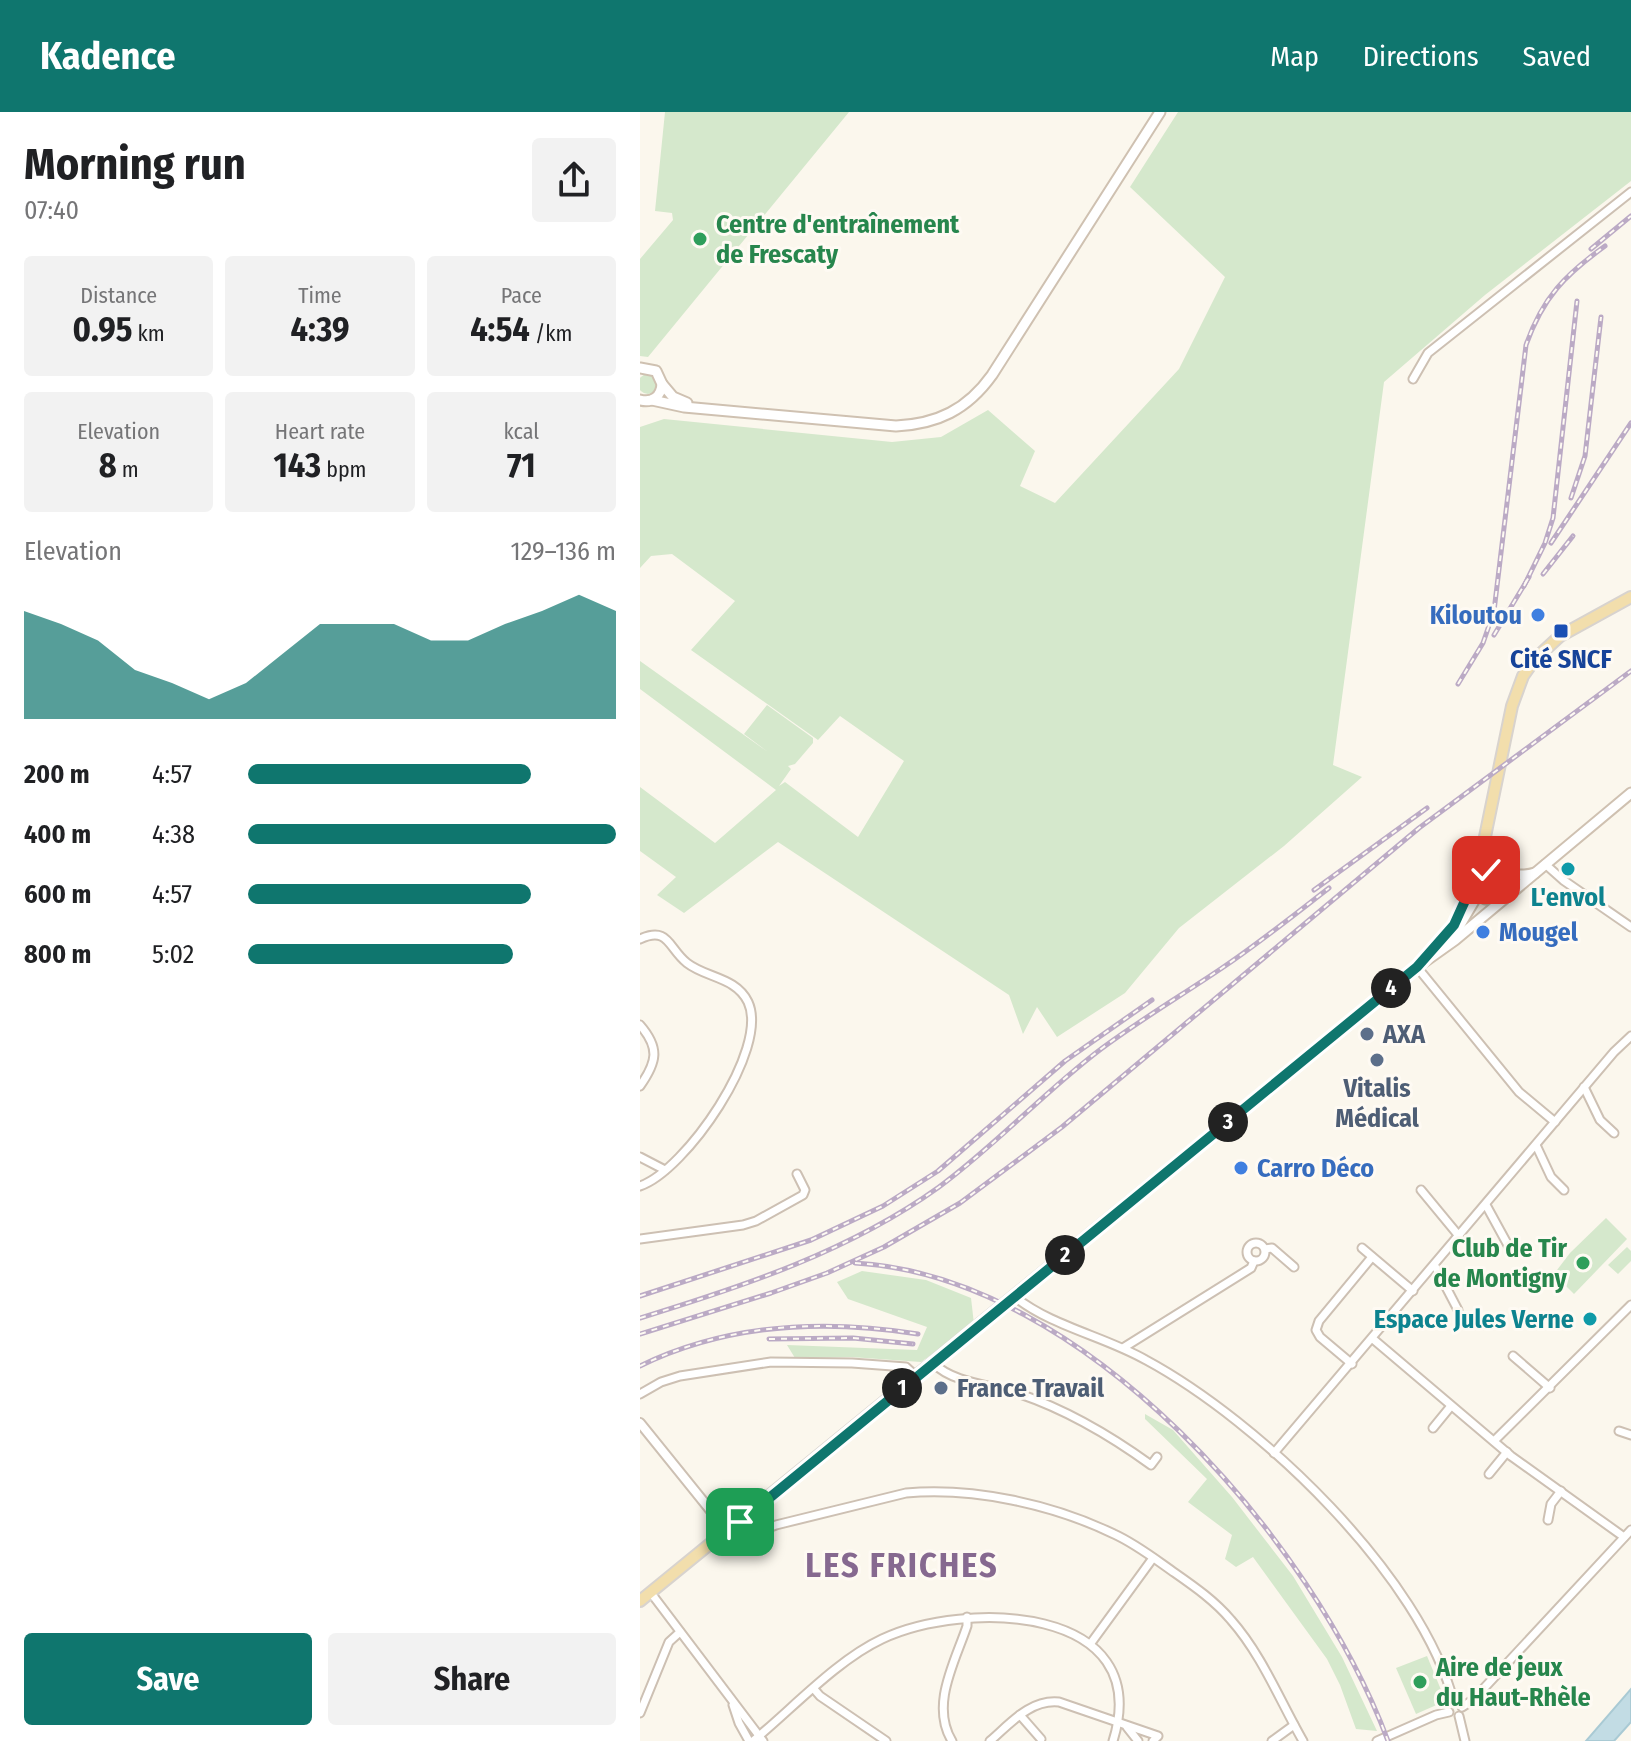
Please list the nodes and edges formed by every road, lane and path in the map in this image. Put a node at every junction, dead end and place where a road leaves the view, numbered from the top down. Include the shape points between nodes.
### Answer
1 (1160, 112) edge
2 (1631, 192) edge
3 (640, 368) edge
4 (1413, 379) dead end
5 (662, 384) junction
6 (644, 402) edge
7 (710, 409) junction
8 (1631, 597) edge
9 (1631, 793) edge
10 (1489, 822) junction
11 (1493, 864) joint
12 (1538, 870) junction
13 (1504, 872) junction
14 (1476, 881) junction
15 (1502, 900) junction
16 (1631, 927) edge
17 (640, 939) edge
18 (1439, 954) junction
19 (1417, 967) junction
20 (640, 1025) edge
21 (1630, 1037) edge
22 (640, 1086) edge
23 (1584, 1087) junction
24 (1555, 1122) junction
25 (1614, 1133) dead end
26 (1536, 1145) junction
27 (640, 1157) edge
28 (665, 1170) junction
29 (797, 1174) dead end
30 (640, 1186) edge
31 (1421, 1190) dead end
32 (1564, 1190) dead end
33 (1486, 1205) junction
34 (1459, 1236) junction
35 (640, 1239) edge
36 (1509, 1247) dead end
37 (1362, 1248) dead end
38 (1265, 1249) junction
39 (1372, 1257) junction
40 (1254, 1261) junction
41 (1435, 1266) junction
42 (1294, 1267) dead end
43 (1413, 1291) junction
44 (1015, 1297) junction
45 (1631, 1305) edge
46 (1458, 1310) dead end
47 (1373, 1339) junction
48 (1123, 1348) junction
49 (1513, 1356) dead end
50 (933, 1363) junction
51 (1352, 1364) junction
52 (917, 1377) junction
53 (1550, 1388) junction
54 (640, 1397) edge
55 (1451, 1406) junction
56 (640, 1423) edge
57 (1433, 1428) dead end
58 (1619, 1431) dead end
59 (1631, 1435) edge
60 (1494, 1441) junction
61 (1507, 1452) junction
62 (1274, 1453) junction
63 (1157, 1457) dead end
64 (1489, 1474) dead end
65 (1561, 1491) junction
66 (1548, 1520) dead end
67 (1631, 1530) edge
68 (728, 1532) junction
69 (1624, 1537) junction
70 (1153, 1558) junction
71 (651, 1593) junction
72 (640, 1601) edge
73 (967, 1617) junction
74 (680, 1632) junction
75 (1091, 1643) junction
76 (814, 1689) junction
77 (1454, 1703) junction
78 (1462, 1707) junction
79 (1449, 1712) junction
80 (640, 1713) edge
81 (1020, 1715) junction
82 (1459, 1716) junction
83 (1122, 1724) junction
84 (1294, 1725) junction
85 (1041, 1739) dead end
86 (756, 1740) edge
87 (886, 1741) edge
88 (952, 1741) edge
89 (990, 1741) edge
90 (1113, 1741) edge
91 (1138, 1741) edge
92 (1153, 1741) edge
93 (1272, 1741) edge
94 (1303, 1741) edge
95 (1377, 1741) edge
96 (1465, 1741) edge

1 - 7 main road via 992,375 966,405 934,421 896,426
2 - 4 street via 1428,353
3 - 5 main road via 656,371
5 - 6 main road via 660,394
5 - 7 main road via 673,397
6 - 7 main road
8 - 10 main road via 1551,646 1523,676
9 - 12 main road
10 - 11 main road via 1487,858
10 - 14 main road
11 - 13 main road
12 - 13 main road
12 - 15 main road
12 - 16 street via 1563,880
13 - 14 main road via 1488,869
13 - 15 main road
14 - 15 main road via 1485,899
14 - 18 main road via 1463,921
14 - 19 main road via 1454,925
15 - 18 main road
17 - 28 street via 663,936 688,964 735,986 751,1015 751,1036 737,1075 694,1140
18 - 19 main road
19 - 24 street via 1519,1092
19 - 44 main road
20 - 22 street via 655,1052
21 - 23 street
23 - 24 street
23 - 25 street via 1600,1120
24 - 26 street
26 - 32 street via 1551,1177
26 - 33 street
27 - 28 street
28 - 30 street
29 - 35 street via 803,1195 756,1221
31 - 34 street
33 - 34 street
33 - 36 street
34 - 41 street
37 - 39 street
38 - 40 street via 1264,1257
38 - 40 street via 1259,1243 1250,1246 1247,1253
38 - 42 street via 1272,1248
39 - 43 street
39 - 51 street via 1316,1330
40 - 48 street via 1251,1268
41 - 43 street
41 - 46 street
43 - 47 street
44 - 48 street via 1045,1317
44 - 50 main road
45 - 53 street
47 - 51 street
47 - 55 street
48 - 62 street via 1225,1411
49 - 53 street
50 - 52 main road
50 - 63 street via 944,1373 1021,1394 1056,1410 1103,1432 1151,1465
51 - 62 street
52 - 54 street via 906,1367 771,1362 680,1376 652,1386
52 - 68 main road
53 - 60 street
55 - 57 street
55 - 60 street
56 - 68 street
58 - 59 street
60 - 61 street
61 - 64 street
61 - 65 street
62 - 77 street via 1342,1520 1396,1588 1427,1639
65 - 66 street
65 - 69 street
67 - 69 street
68 - 70 street via 736,1540 906,1493 937,1492 1066,1515 1112,1533
68 - 71 main road
69 - 78 street
70 - 75 street
70 - 84 street via 1231,1619
71 - 72 main road
71 - 74 street
73 - 75 street via 1040,1624
73 - 76 street via 880,1640
73 - 88 street via 942,1704
74 - 80 street via 669,1642
74 - 86 street
75 - 83 street via 1112,1670
76 - 86 street
76 - 87 street
77 - 78 street
77 - 79 street
78 - 82 street
79 - 82 street
79 - 95 street
81 - 83 street via 1048,1701
81 - 85 street
81 - 89 street
82 - 96 street
83 - 90 street
83 - 91 street
83 - 92 street via 1158,1736
84 - 93 street
84 - 94 street

